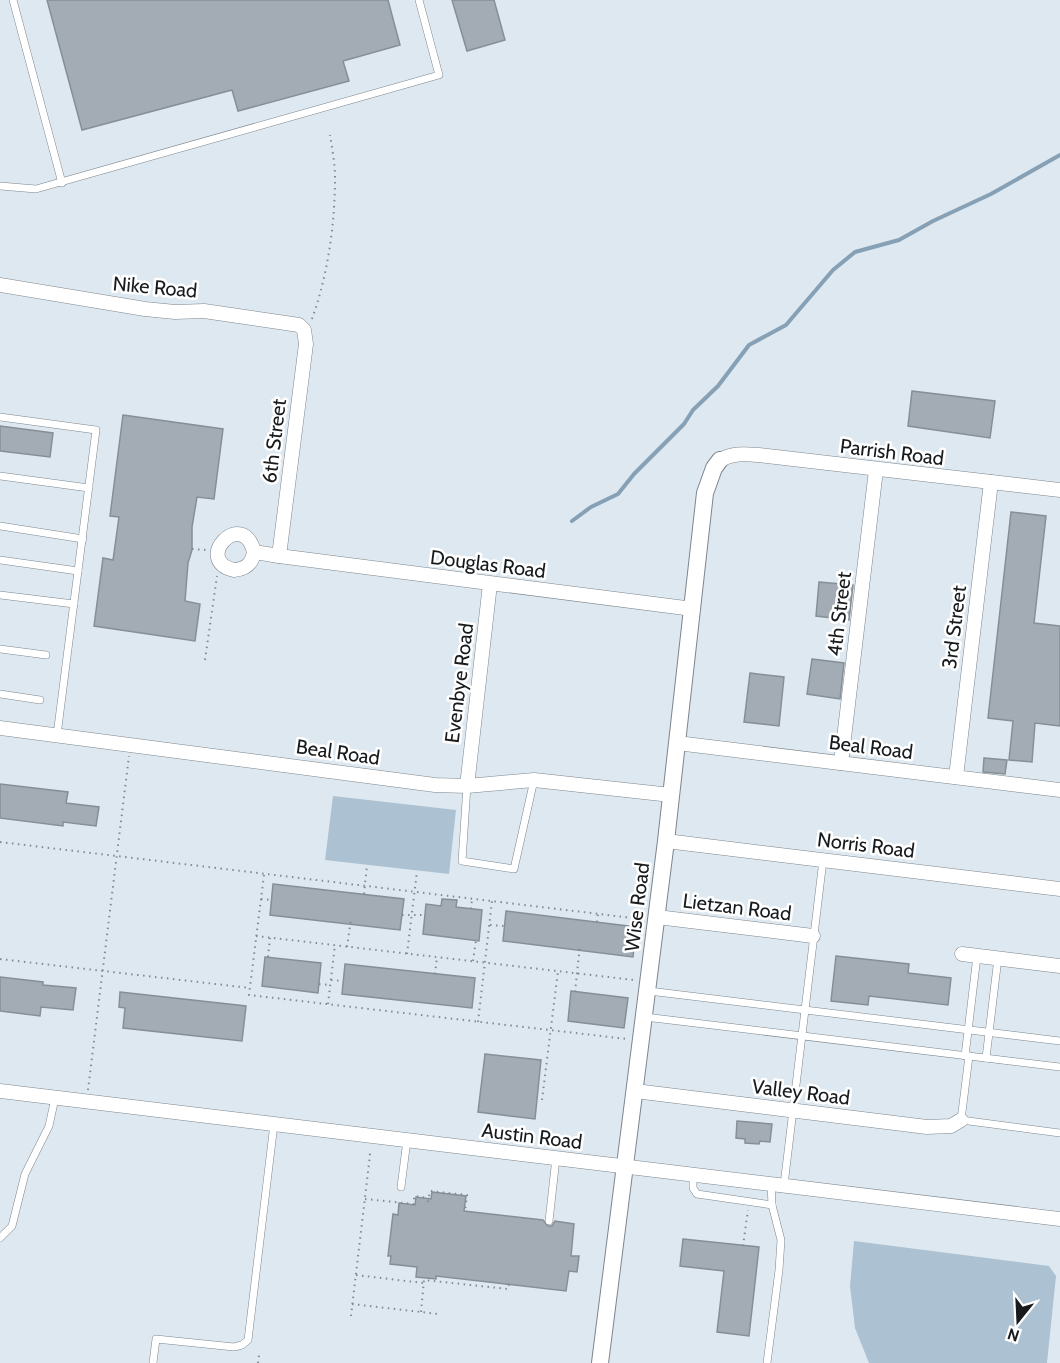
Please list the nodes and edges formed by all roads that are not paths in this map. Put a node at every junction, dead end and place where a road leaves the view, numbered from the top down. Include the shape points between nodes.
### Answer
1 (13, 0) edge
2 (418, 0) edge
3 (62, 183) junction
4 (0, 186) edge
5 (0, 285) edge
6 (305, 333) joint
7 (0, 417) edge
8 (720, 460) joint
9 (876, 470) junction
10 (0, 476) edge
11 (991, 482) junction
12 (89, 488) junction
13 (1060, 490) edge
14 (0, 526) edge
15 (82, 539) junction
16 (254, 552) dead end
17 (279, 556) junction
18 (0, 560) edge
19 (78, 571) junction
20 (490, 584) junction
21 (0, 595) edge
22 (74, 604) junction
23 (693, 609) junction
24 (0, 649) edge
25 (46, 655) dead end
26 (0, 694) edge
27 (40, 700) dead end
28 (0, 728) edge
29 (57, 735) junction
30 (677, 743) junction
31 (841, 763) junction
32 (956, 777) junction
33 (534, 780) junction
34 (466, 786) junction
35 (1060, 790) edge
36 (671, 795) junction
37 (666, 841) junction
38 (823, 860) junction
39 (1060, 889) edge
40 (656, 919) junction
41 (813, 936) junction
42 (962, 954) dead end
43 (977, 956) junction
44 (998, 958) junction
45 (1060, 966) edge
46 (648, 986) junction
47 (805, 1010) junction
48 (645, 1017) junction
49 (968, 1030) junction
50 (989, 1033) junction
51 (802, 1036) junction
52 (1060, 1041) edge
53 (967, 1056) junction
54 (986, 1058) junction
55 (1060, 1067) edge
56 (635, 1091) junction
57 (0, 1092) edge
58 (55, 1098) junction
59 (793, 1110) junction
60 (961, 1120) junction
61 (274, 1124) junction
62 (1060, 1133) edge
63 (407, 1140) junction
64 (556, 1158) junction
65 (626, 1167) junction
66 (693, 1174) junction
67 (777, 1184) junction
68 (401, 1187) dead end
69 (772, 1205) junction
70 (1060, 1220) edge
71 (549, 1221) dead end
72 (0, 1238) edge
73 (153, 1363) edge
74 (600, 1363) edge
75 (767, 1363) edge

1 - 3 lane
2 - 3 lane via 439,75
3 - 4 lane via 36,189
5 - 6 street, Nike Road via 145,309 289,322 299,324
6 - 17 street, 6th Street
7 - 12 lane via 96,430
8 - 9 street, Parrish Road via 729,455 748,454
8 - 23 street, Wise Road via 705,493
9 - 11 street, Parrish Road
9 - 31 street, 4th Street
10 - 12 lane
11 - 13 street, Parrish Road
11 - 32 street, 3rd Street
12 - 15 lane
14 - 15 lane
15 - 19 lane
16 - 17 street, Douglas Road
17 - 20 street, Douglas Road
18 - 19 lane
19 - 22 lane
20 - 23 street, Douglas Road
20 - 34 street, Evenbye Road
21 - 22 lane
22 - 29 lane
23 - 30 street, Wise Road
24 - 25 lane
26 - 27 lane
28 - 29 street, Beal Road
29 - 34 street, Beal Road
30 - 31 street, Beal Road
30 - 36 street, Wise Road
31 - 32 street, Beal Road
32 - 35 street, Beal Road
33 - 34 street, Beal Road
33 - 34 lane via 514,869 462,861
33 - 36 street, Beal Road
36 - 37 street, Wise Road
37 - 38 street, Norris Road
37 - 40 street, Wise Road
38 - 39 street, Norris Road
38 - 41 lane
40 - 41 street, Lietzan Road
40 - 46 street, Wise Road
41 - 47 lane
42 - 43 street
43 - 44 street
43 - 49 lane
44 - 45 street
44 - 50 lane
46 - 47 lane
46 - 48 street, Wise Road
47 - 49 lane
47 - 51 lane
48 - 51 lane
48 - 56 street, Wise Road
49 - 50 lane
49 - 53 lane
50 - 52 lane
50 - 54 lane
51 - 53 lane
51 - 59 lane
53 - 54 lane
53 - 60 lane
54 - 55 lane
56 - 59 street, Valley Road
56 - 65 street, Wise Road
57 - 58 street, Austin Road
58 - 61 street, Austin Road
58 - 72 lane via 49,1126 25,1174 12,1226
59 - 60 street, Valley Road via 927,1127 951,1126
59 - 67 lane
60 - 62 lane
61 - 63 street, Austin Road
61 - 73 lane via 248,1340 234,1347 156,1339
63 - 64 street, Austin Road
63 - 68 lane
64 - 65 street, Austin Road
64 - 71 lane
65 - 66 street, Austin Road
65 - 74 street, Wise Road
66 - 67 street, Austin Road
66 - 69 lane via 697,1194
67 - 69 lane
67 - 70 street, Austin Road
69 - 75 lane via 781,1240

